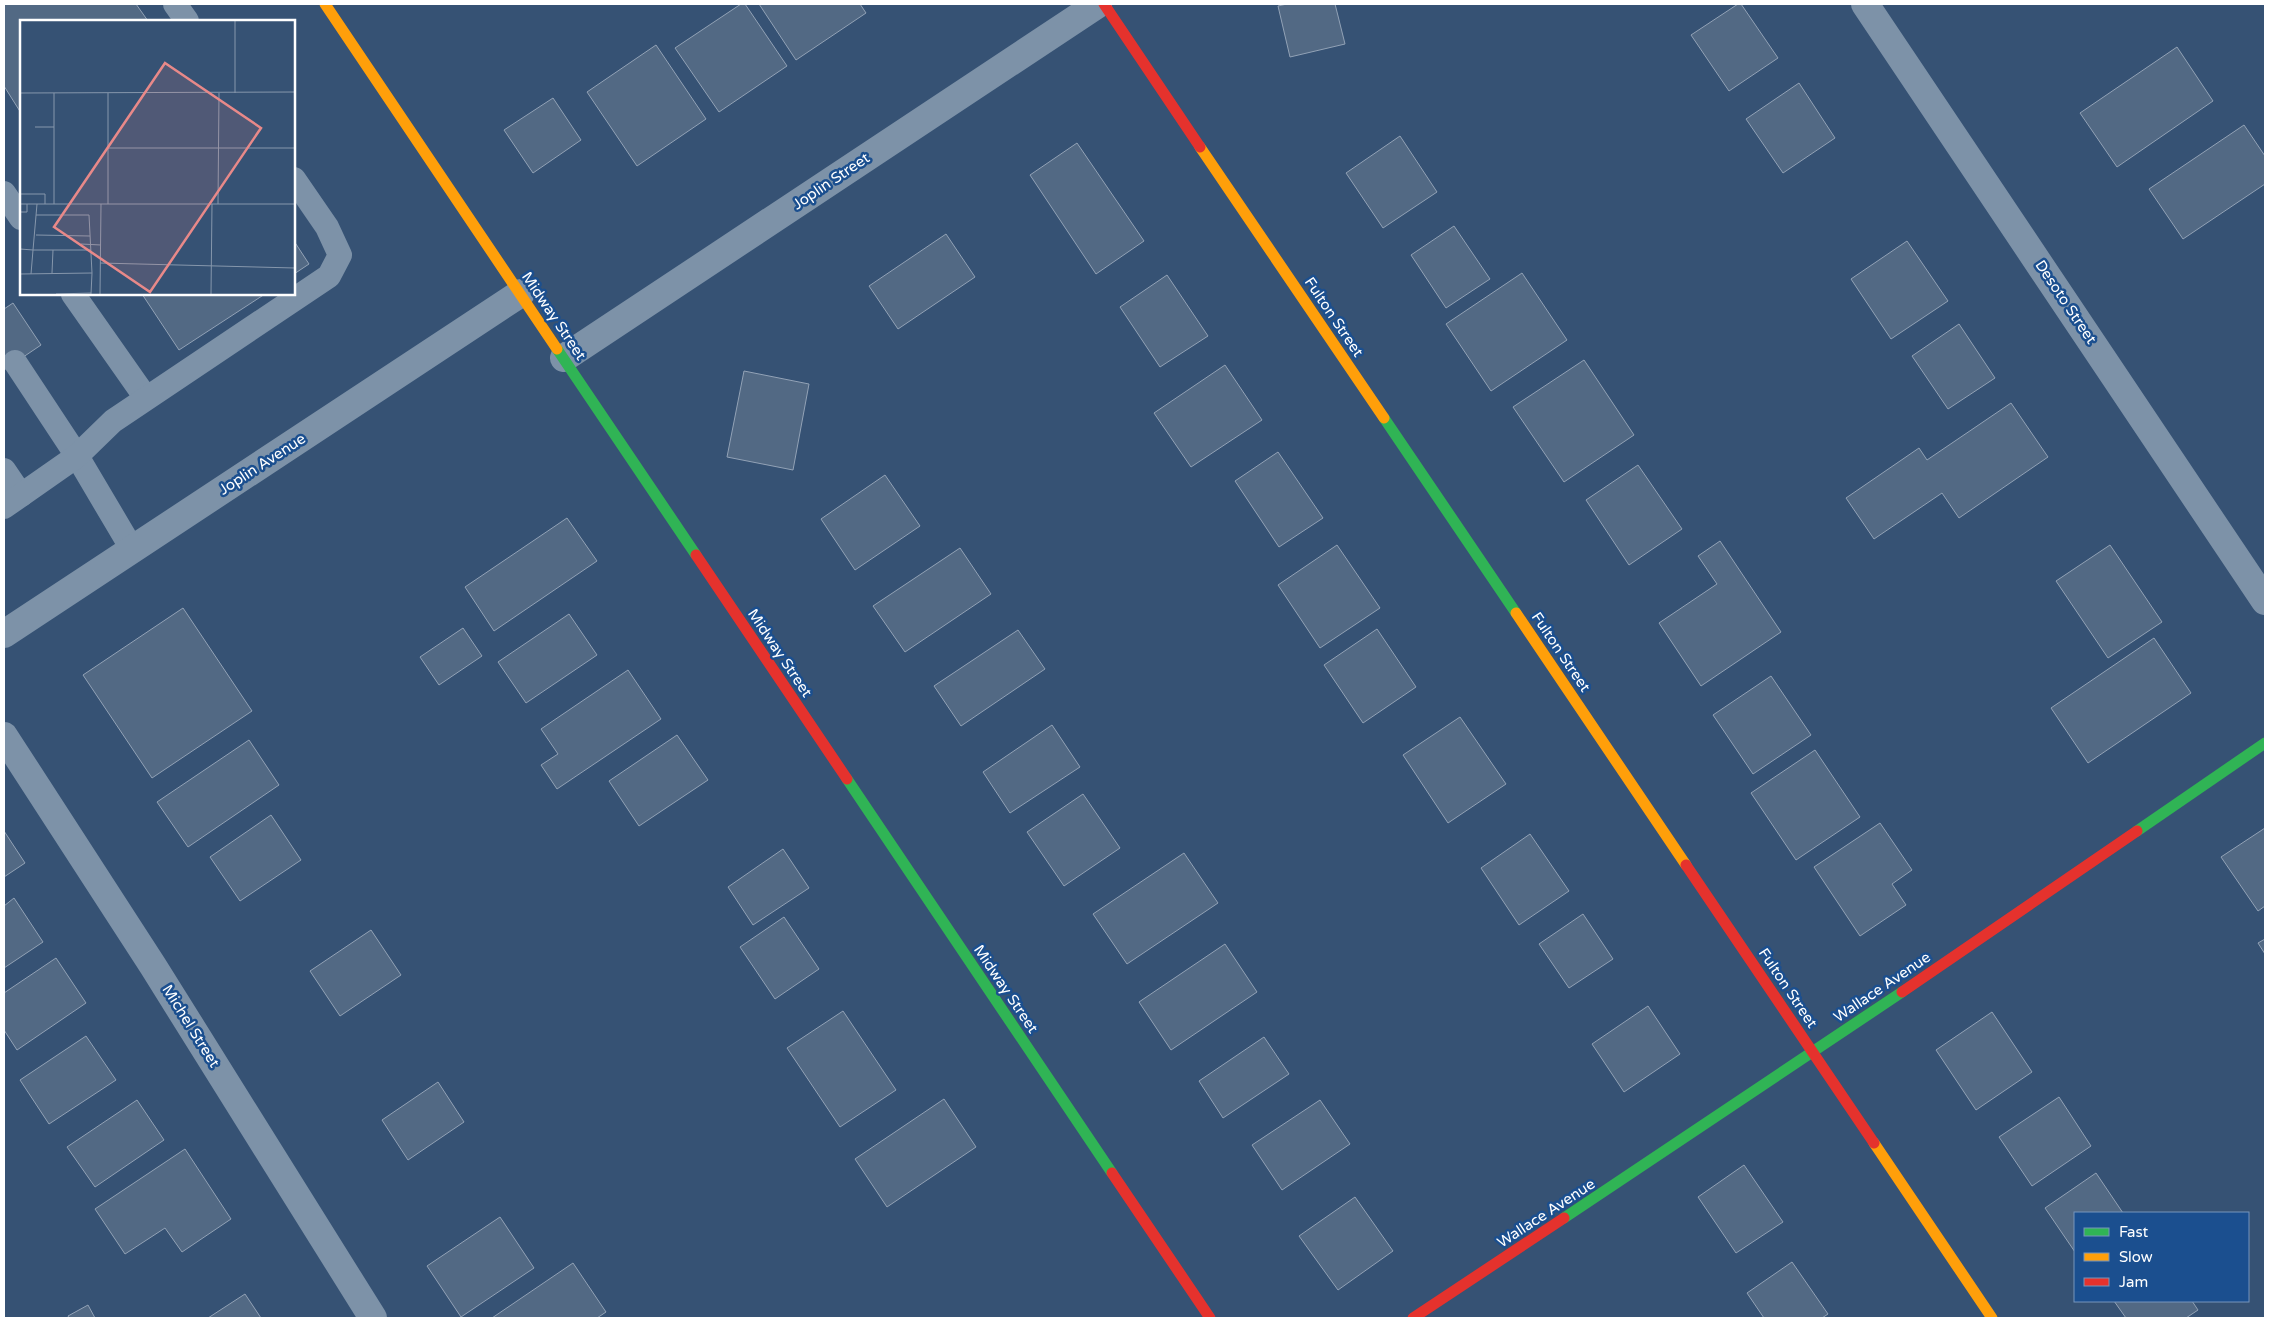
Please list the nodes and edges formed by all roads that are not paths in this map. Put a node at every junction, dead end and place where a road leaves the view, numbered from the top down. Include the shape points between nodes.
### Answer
1 (175, 4) edge
2 (325, 4) edge
3 (1098, 4) edge
4 (1104, 4) edge
5 (1865, 4) edge
6 (186, 20) edge
7 (295, 180) edge
8 (4, 193) edge
9 (20, 217) edge
10 (521, 293) junction
11 (74, 295) edge
12 (564, 358) junction
13 (15, 362) dead end
14 (146, 398) junction
15 (77, 456) junction
16 (4, 470) edge
17 (12, 501) edge
18 (132, 549) junction
19 (2265, 601) edge
20 (4, 634) edge
21 (4, 736) edge
22 (2265, 743) edge
23 (1814, 1052) junction
24 (373, 1318) edge
25 (1210, 1318) edge
26 (1413, 1318) edge
27 (1992, 1318) edge

1 - 6 lane
2 - 10 street, Midway Street
3 - 12 street, Joplin Street
4 - 23 street, Fulton Street
5 - 19 street, Desoto Street
7 - 14 lane via 327,227 340,255 329,276
8 - 9 lane
10 - 12 street, Midway Street
10 - 18 street, Joplin Avenue
11 - 14 lane
12 - 25 street, Midway Street
13 - 15 lane
14 - 15 lane via 113,421
15 - 17 lane
15 - 18 lane
16 - 17 lane
18 - 20 street, Joplin Avenue
21 - 24 street, Michel Street via 153,966
22 - 23 street, Wallace Avenue
23 - 26 street, Wallace Avenue
23 - 27 street, Fulton Street

